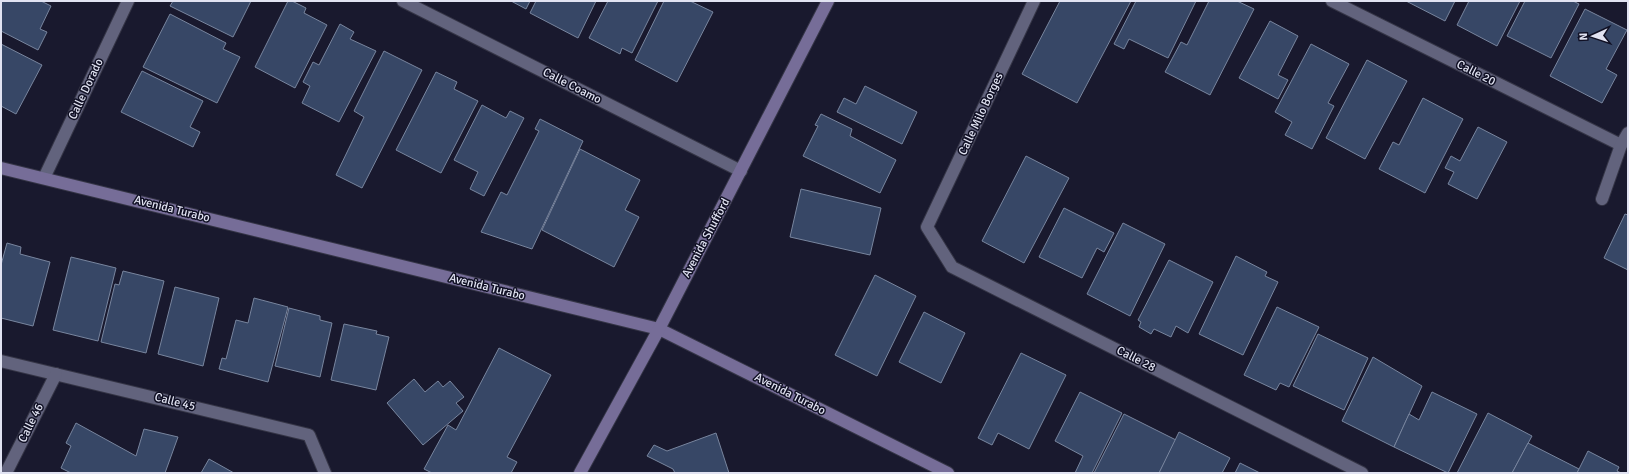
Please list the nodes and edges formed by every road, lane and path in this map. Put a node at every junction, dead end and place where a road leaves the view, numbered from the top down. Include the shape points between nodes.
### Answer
1 (128, 1) edge
2 (404, 1) edge
3 (828, 1) edge
4 (1034, 1) edge
5 (1332, 1) edge
6 (1628, 133) edge
7 (1621, 145) junction
8 (1, 168) edge
9 (741, 171) junction
10 (44, 178) junction
11 (1602, 199) dead end
12 (927, 227) joint
13 (659, 329) junction
14 (1, 361) edge
15 (56, 374) junction
16 (6, 473) edge
17 (325, 473) edge
18 (580, 473) edge
19 (948, 473) edge
20 (1362, 473) edge

1 - 10 street, Calle Dorado
2 - 9 street, Calle Coamo
3 - 9 street, Avenida Shufford
4 - 12 street, Calle Milo Borges
5 - 7 street, Calle 20
6 - 7 street
7 - 11 street
8 - 10 street, Avenida Turabo
9 - 13 street, Avenida Shufford
10 - 13 street, Avenida Turabo
12 - 20 street, Calle 28 via 952,266
13 - 18 street, Avenida Shufford
13 - 19 street, Avenida Turabo
14 - 15 street, Calle 45
15 - 16 street, Calle 46
15 - 17 street, Calle 45 via 309,434

